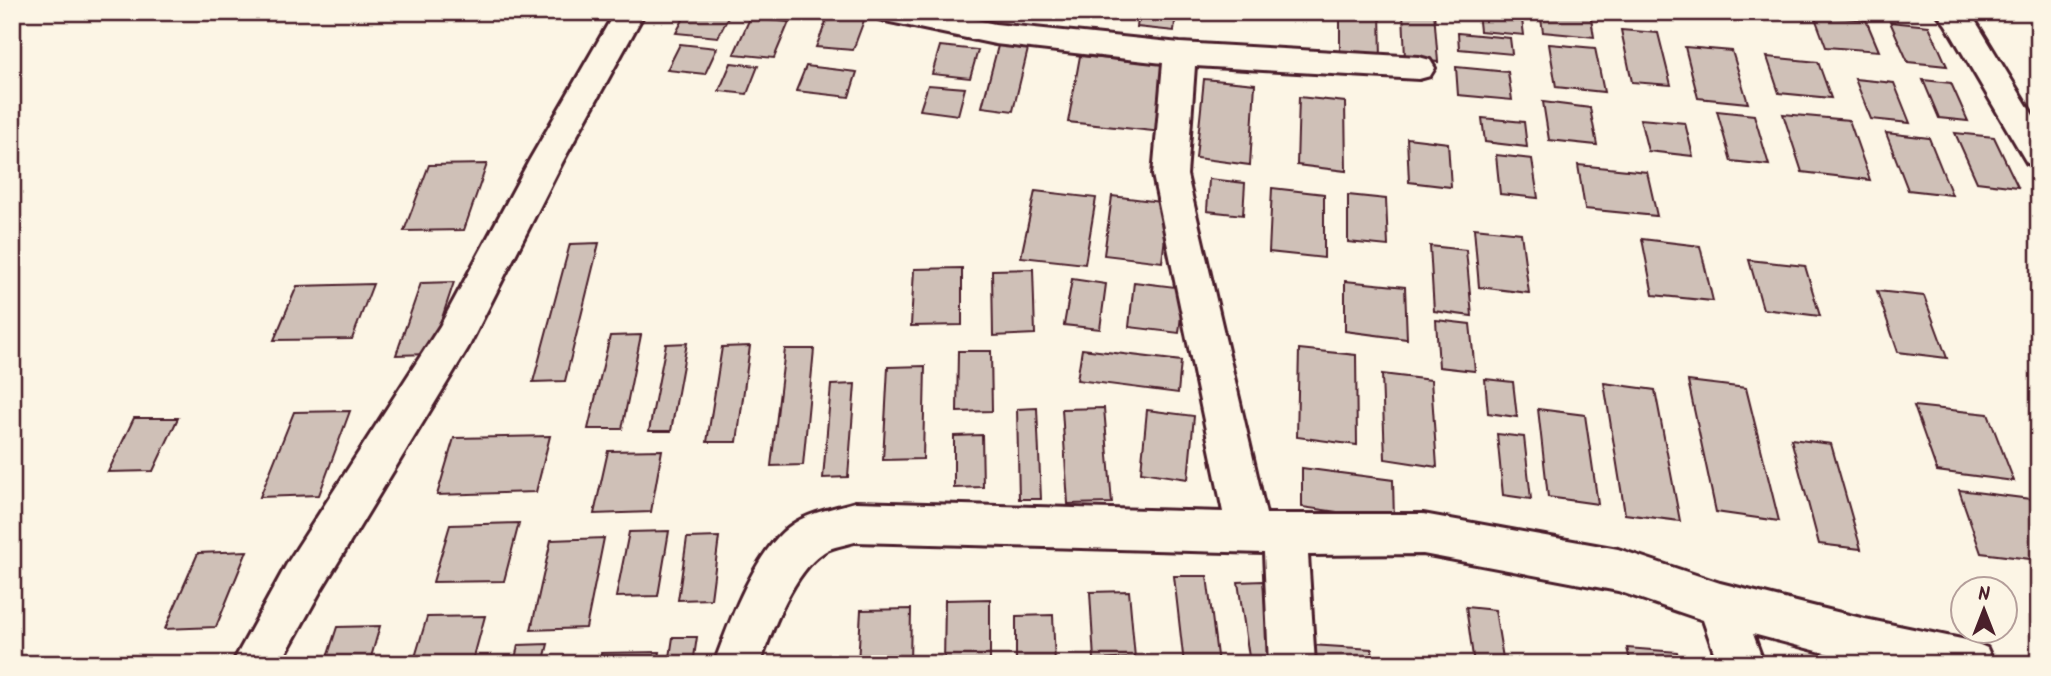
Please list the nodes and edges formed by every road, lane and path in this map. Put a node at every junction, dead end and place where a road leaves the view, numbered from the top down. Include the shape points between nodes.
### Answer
1 (629, 12) edge
2 (890, 12) edge
3 (1951, 12) edge
4 (1180, 54) junction
5 (1419, 68) dead end
6 (2039, 154) edge
7 (1267, 534) junction
8 (1720, 604) junction
9 (255, 664) edge
10 (737, 664) edge
11 (1292, 664) edge
12 (1741, 664) edge
13 (1971, 664) edge

1 - 9 street via 454,337
2 - 4 street via 995,34
3 - 6 street
4 - 5 street
4 - 7 street via 1170,175
7 - 8 street via 1423,534 1618,570
7 - 10 street via 855,522 808,538 786,563 763,599
7 - 11 street
8 - 12 street
8 - 13 street

